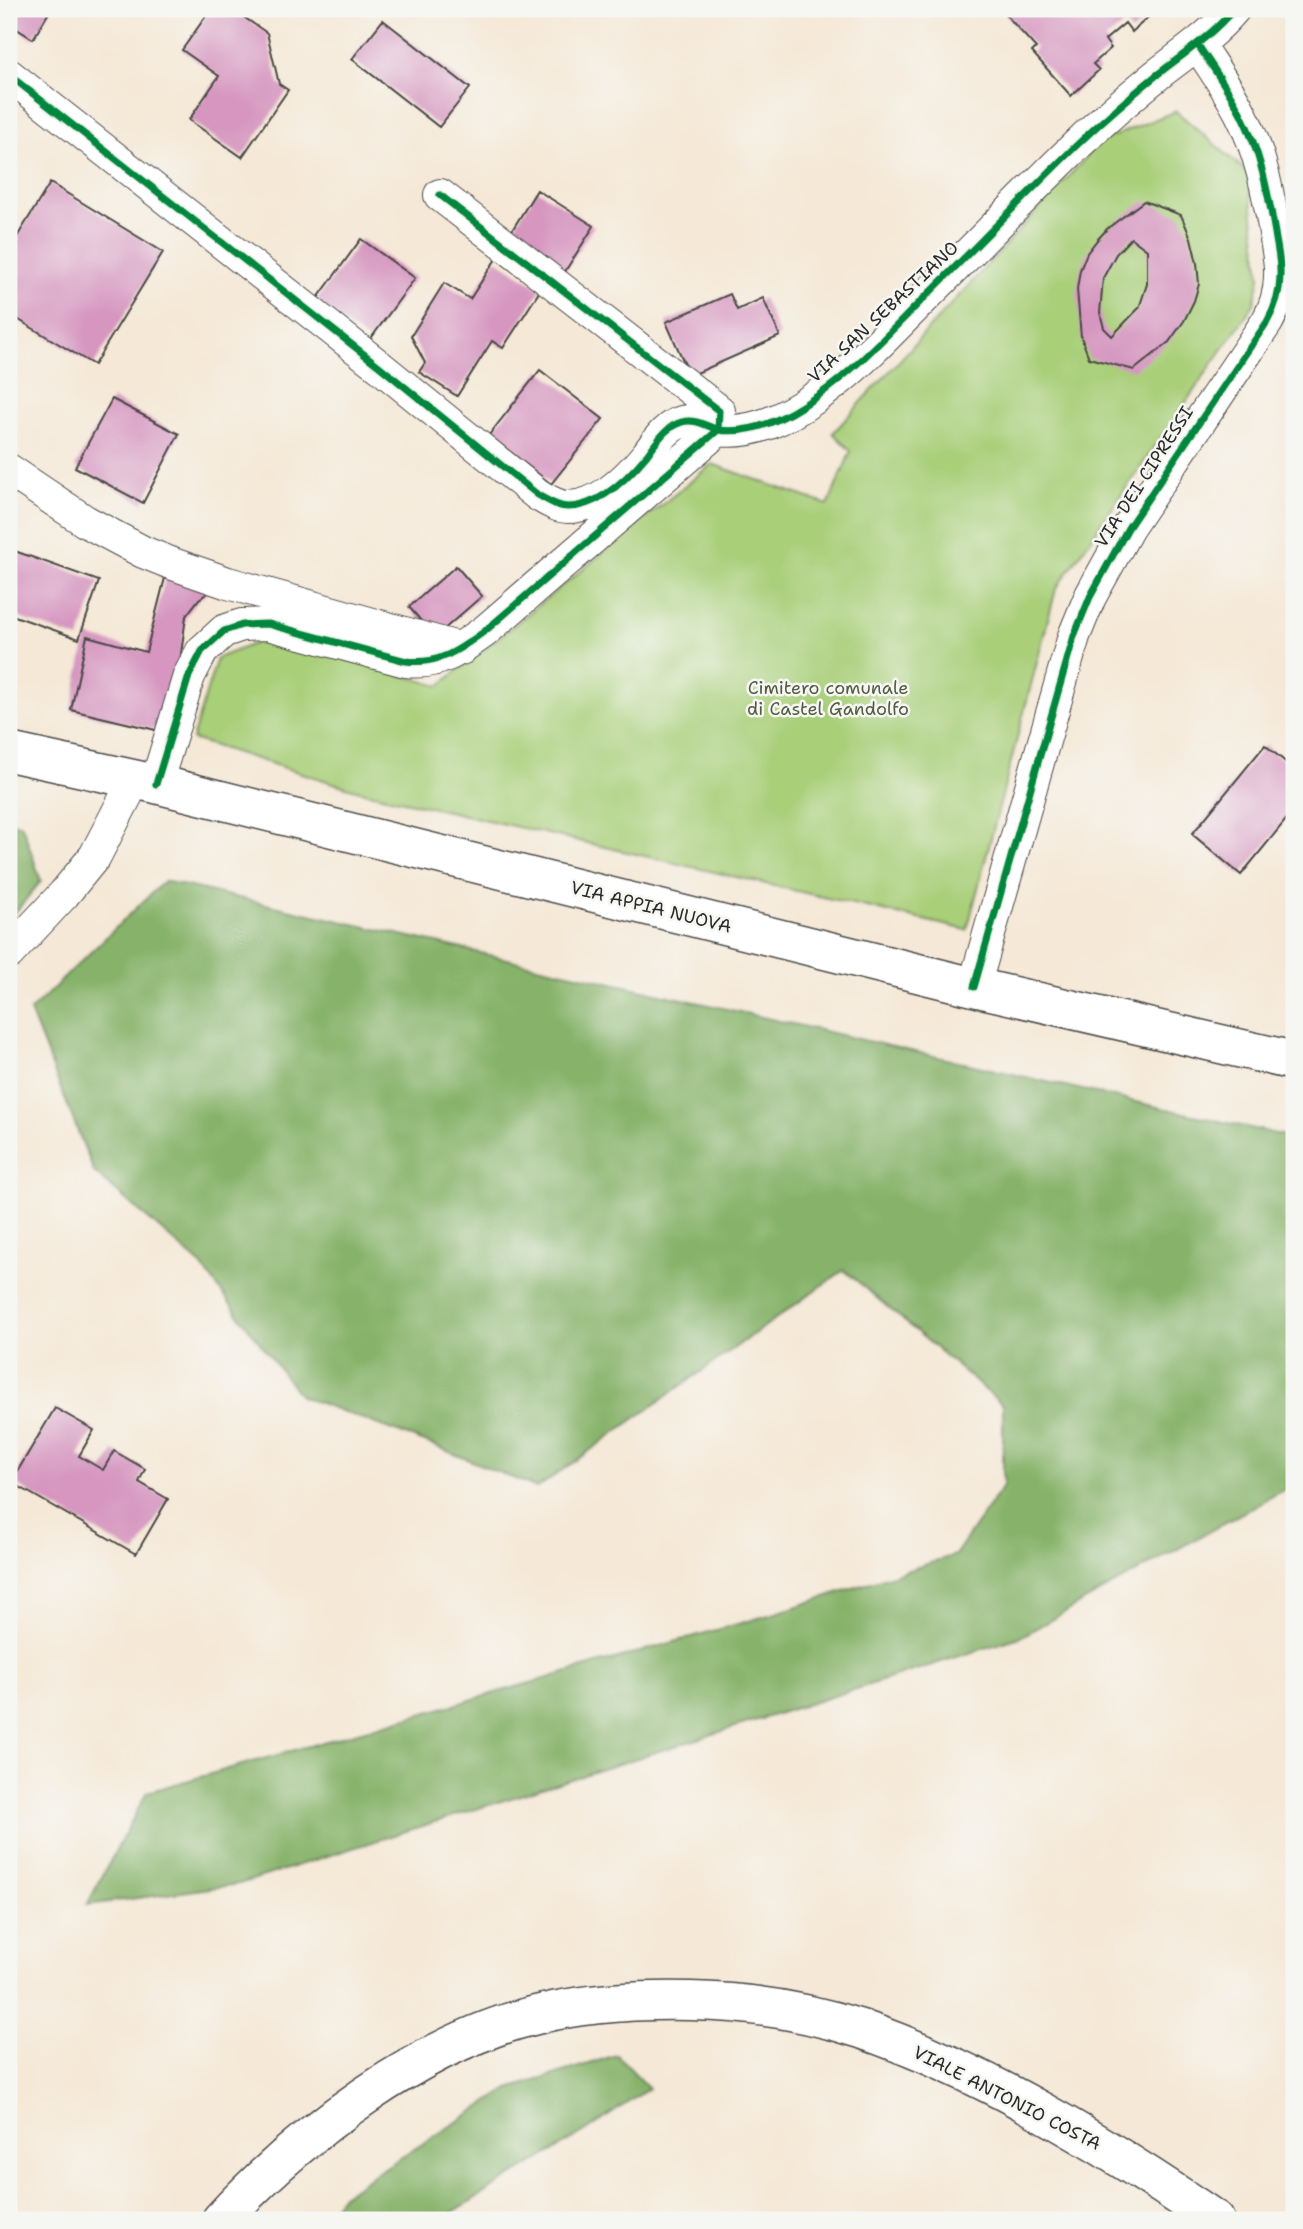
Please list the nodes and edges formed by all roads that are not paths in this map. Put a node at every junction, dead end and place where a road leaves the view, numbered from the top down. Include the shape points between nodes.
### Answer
1 (1234, 9) edge
2 (1198, 45) junction
3 (9, 75) edge
4 (440, 195) dead end
5 (718, 430) junction
6 (9, 470) edge
7 (461, 649) junction
8 (9, 752) edge
9 (145, 783) junction
10 (9, 953) edge
11 (974, 986) junction
12 (1294, 1061) edge
13 (221, 2220) edge
14 (1215, 2220) edge

1 - 2 street, VIA SAN SEBASTIANO
2 - 5 street, VIA SAN SEBASTIANO via 1139,89 1079,143 837,381 793,412 763,426
2 - 11 street, VIA DEI CIPRESSI via 1237,105 1261,163 1279,260 1278,295 1267,322 1128,528 1090,597 1074,636
3 - 5 street, VIA SAN SEBASTIANO via 550,502 574,506 607,493 665,432 682,422
4 - 5 street via 719,411
5 - 7 street
6 - 7 street via 85,521 173,564
7 - 9 street via 421,663 268,624 224,631 202,651 189,676
8 - 9 main road, VIA APPIA NUOVA
9 - 10 street via 95,856
9 - 11 main road, VIA APPIA NUOVA
11 - 12 main road, VIA APPIA NUOVA
13 - 14 main road, VIALE ANTONIO COSTA via 316,2130 406,2071 466,2039 566,2008 676,2001 790,2010 921,2052 1079,2134

